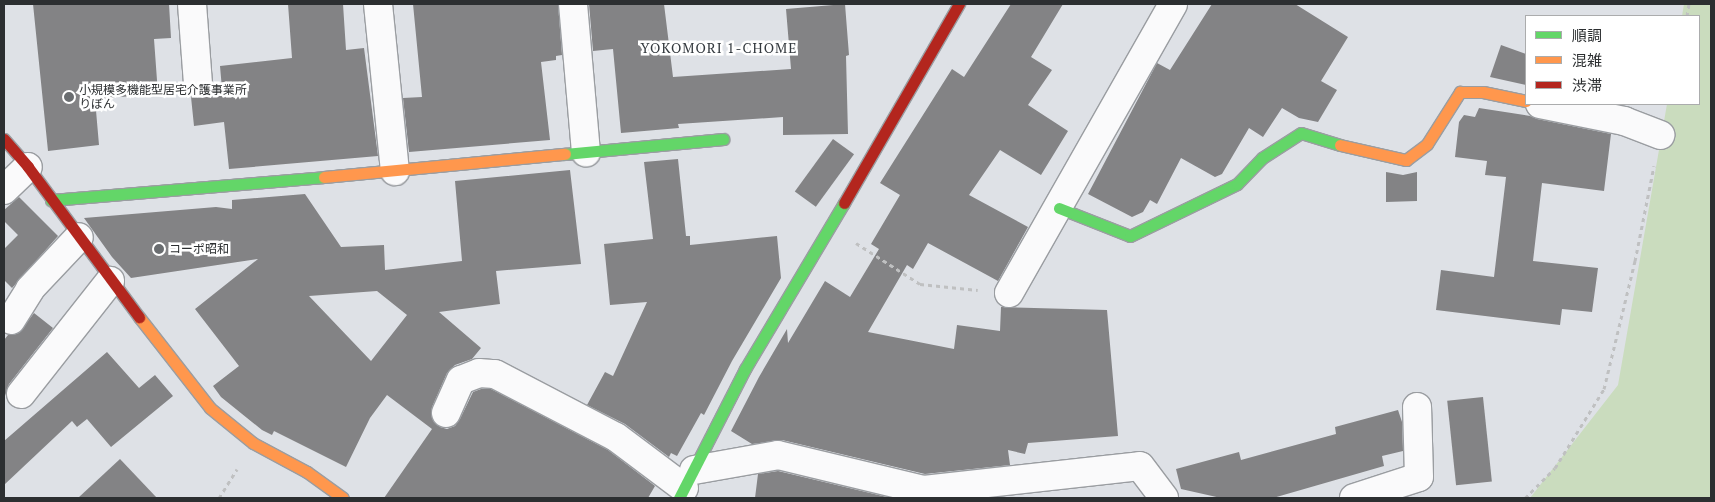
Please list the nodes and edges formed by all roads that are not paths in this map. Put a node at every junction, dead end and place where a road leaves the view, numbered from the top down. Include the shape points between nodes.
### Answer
1 (192, 4) edge
2 (378, 4) edge
3 (573, 4) edge
4 (959, 4) edge
5 (1173, 4) edge
6 (198, 83) dead end
7 (1525, 101) edge
8 (1545, 105) edge
9 (1660, 135) road end
10 (4, 139) edge
11 (723, 139) dead end
12 (586, 152) junction
13 (28, 167) junction
14 (396, 171) junction
15 (4, 190) edge
16 (51, 200) junction
17 (1059, 208) junction
18 (79, 237) junction
19 (110, 280) junction
20 (1010, 293) road end
21 (11, 320) dead end
22 (21, 394) dead end
23 (1416, 408) dead end
24 (446, 413) dead end
25 (686, 485) edge
26 (961, 492) edge
27 (343, 498) edge
28 (1164, 498) edge
29 (1354, 498) edge

1 - 6 street
2 - 14 street
3 - 12 street
4 - 25 street via 745,369
5 - 17 street
7 - 17 street via 1483,92 1460,92 1427,144 1406,160 1352,149 1301,133 1262,158 1237,184 1130,236
8 - 9 street via 1624,121
10 - 13 street
11 - 12 street
12 - 14 street
13 - 15 street
13 - 16 street
14 - 16 street
16 - 18 street
17 - 20 street
18 - 19 street
18 - 21 street via 30,289
19 - 22 street
19 - 27 street via 210,408 253,443 307,472
23 - 29 street via 1419,477
24 - 25 street via 461,380 478,373 495,374 616,436
25 - 26 street via 778,455 924,490
26 - 28 street via 1140,466

